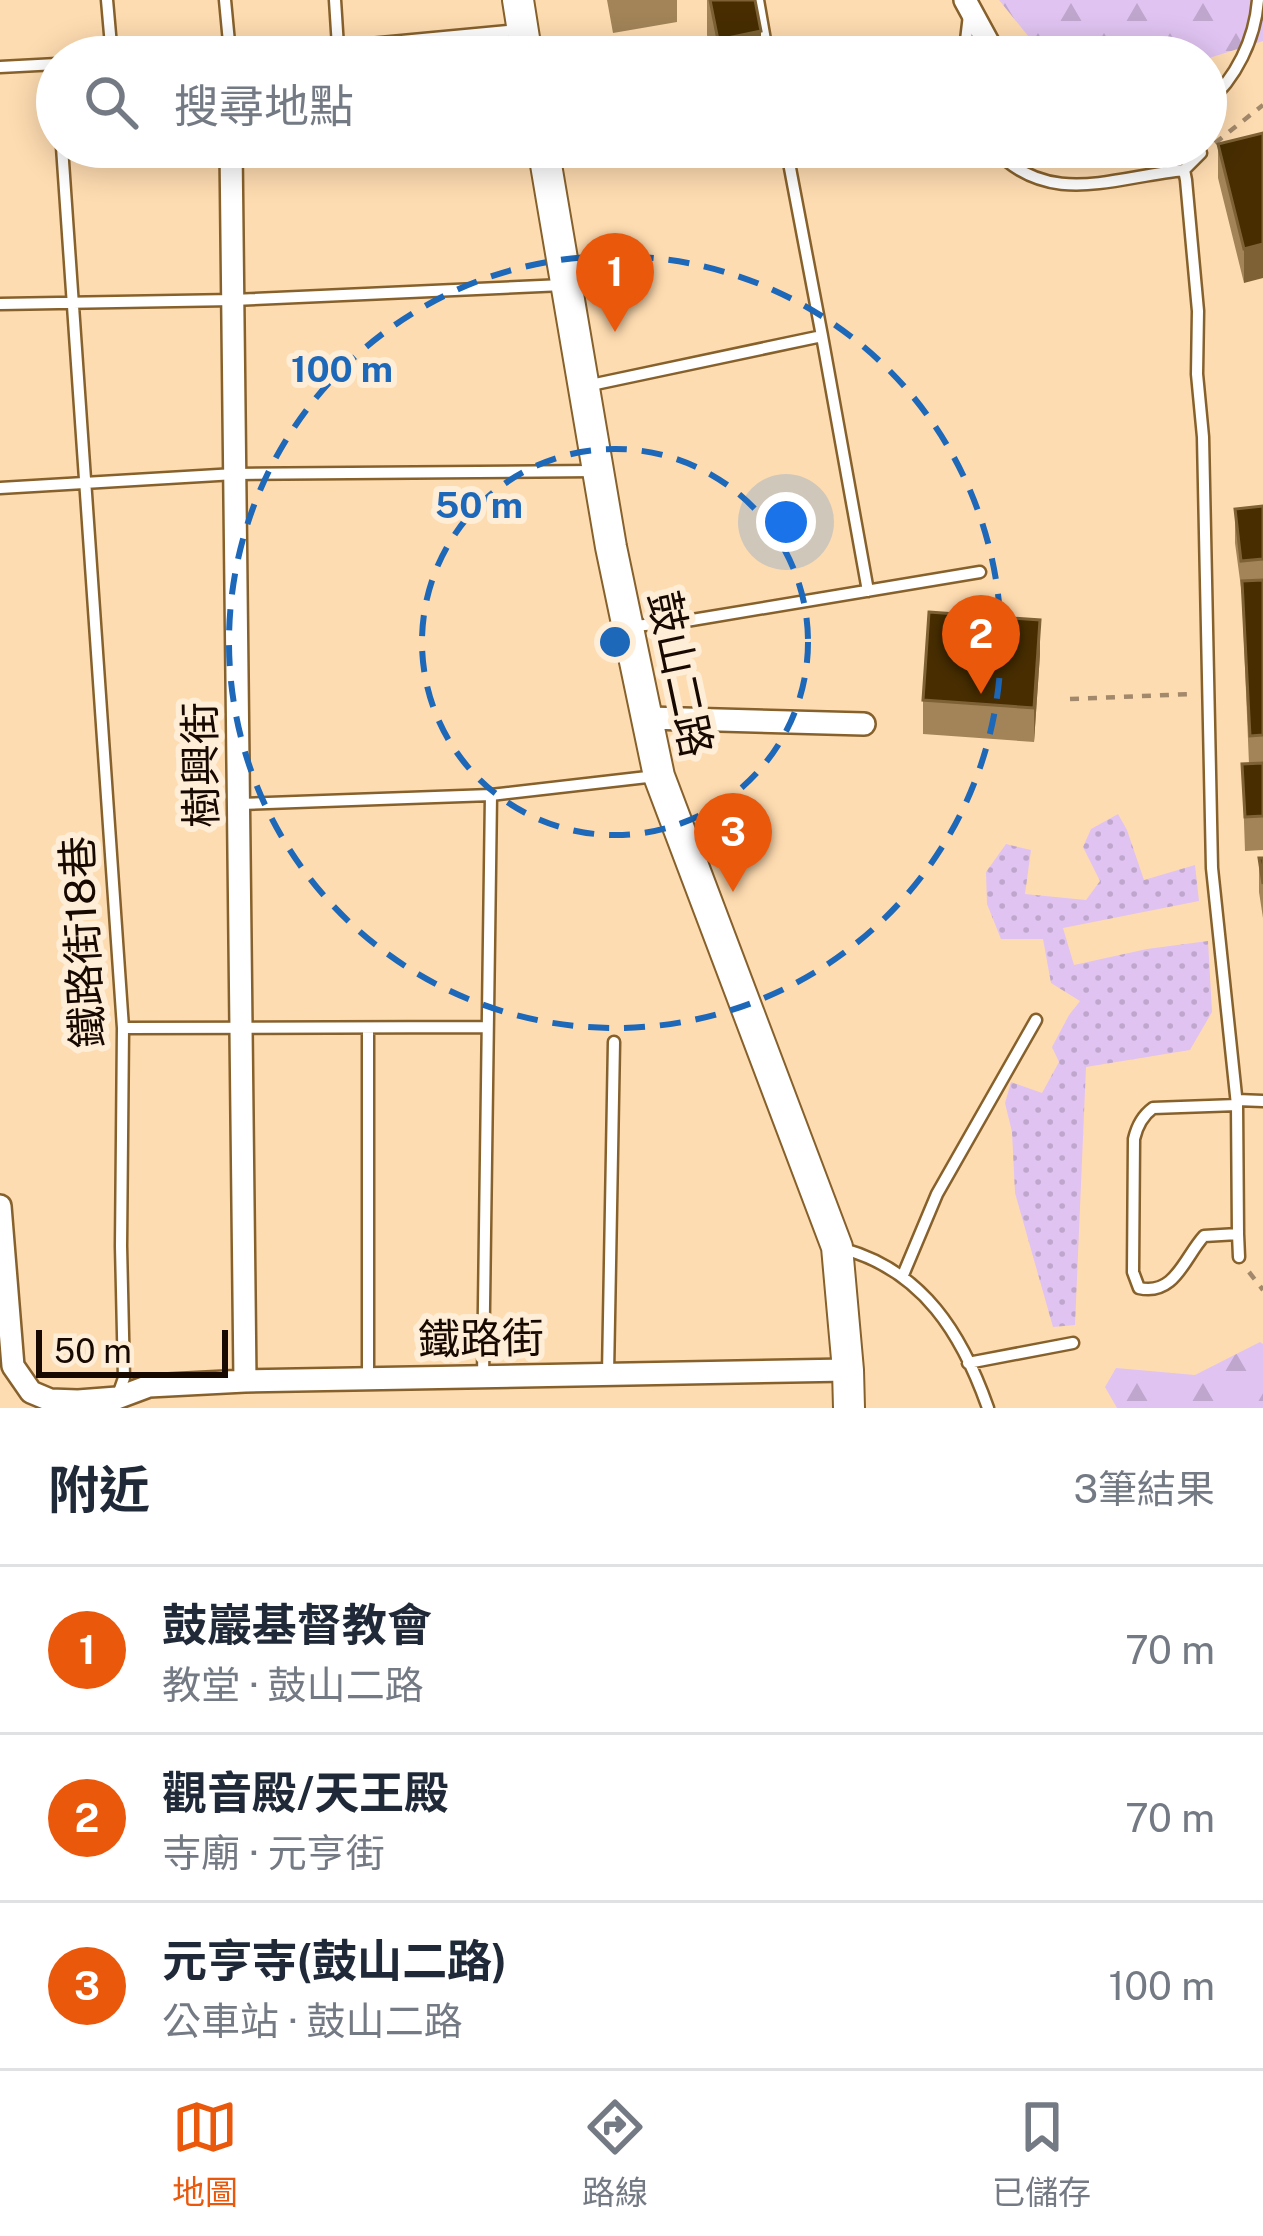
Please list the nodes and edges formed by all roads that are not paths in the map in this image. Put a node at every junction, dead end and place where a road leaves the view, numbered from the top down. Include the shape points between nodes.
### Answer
1 (107, 0) edge
2 (225, 0) edge
3 (335, 0) edge
4 (758, 0) edge
5 (1258, 0) edge
6 (967, 6) edge
7 (522, 29) edge
8 (110, 36) edge
9 (228, 36) edge
10 (337, 36) edge
11 (446, 36) edge
12 (765, 36) edge
13 (965, 36) edge
14 (984, 36) edge
15 (36, 65) edge
16 (0, 68) edge
17 (1227, 81) edge
18 (63, 168) edge
19 (231, 168) edge
20 (546, 168) edge
21 (790, 168) edge
22 (1016, 168) edge
23 (1184, 170) joint
24 (566, 285) junction
25 (232, 300) junction
26 (73, 303) junction
27 (0, 304) edge
28 (822, 336) junction
29 (584, 386) junction
30 (598, 471) junction
31 (235, 474) junction
32 (84, 481) junction
33 (0, 488) edge
34 (980, 572) dead end
35 (868, 591) junction
36 (626, 627) junction
37 (648, 718) junction
38 (864, 724) dead end
39 (659, 776) junction
40 (491, 795) junction
41 (239, 804) junction
42 (1036, 1020) dead end
43 (487, 1027) junction
44 (123, 1028) junction
45 (368, 1029) junction
46 (242, 1030) junction
47 (614, 1042) dead end
48 (1263, 1100) edge
49 (1237, 1102) junction
50 (0, 1206) edge
51 (1238, 1234) junction
52 (837, 1247) junction
53 (1239, 1257) road end
54 (903, 1275) junction
55 (1073, 1343) dead end
56 (968, 1363) junction
57 (848, 1370) junction
58 (608, 1374) junction
59 (483, 1377) junction
60 (368, 1379) junction
61 (245, 1381) junction
62 (115, 1403) edge
63 (849, 1408) edge
64 (988, 1408) edge

1 - 8 lane
2 - 9 lane
3 - 10 lane
4 - 12 lane
5 - 17 lane
6 - 13 lane
6 - 14 street
7 - 11 lane
15 - 16 lane
18 - 26 lane, 鐵路街18巷
19 - 25 street, 樹興街
20 - 24 street, 鼓山二路
21 - 28 lane
22 - 23 lane via 1080,186
23 - 49 lane via 1198,311 1212,868
24 - 25 lane
24 - 29 street, 鼓山二路
25 - 26 lane
25 - 31 street, 樹興街
26 - 27 lane
26 - 32 lane, 鐵路街18巷
28 - 29 lane
28 - 35 lane
29 - 30 street, 鼓山二路
30 - 31 lane
30 - 36 street, 鼓山二路
31 - 32 lane
31 - 41 street, 樹興街
32 - 33 lane
32 - 44 lane, 鐵路街18巷
34 - 35 lane
35 - 36 lane
36 - 37 street, 鼓山二路
37 - 38 street
37 - 39 street, 鼓山二路
39 - 40 lane
39 - 52 street, 鼓山二路
40 - 41 lane
40 - 43 lane
41 - 46 street, 樹興街
42 - 54 lane via 937,1194
43 - 45 lane
43 - 59 lane
44 - 46 lane
44 - 62 lane, 鐵路街18巷 via 124,1378
45 - 46 lane
45 - 60 lane
46 - 61 street, 樹興街
47 - 58 lane
48 - 49 lane
49 - 51 lane
49 - 51 lane via 1153,1108 1142,1119 1134,1139 1134,1279 1144,1290 1162,1288 1204,1236
50 - 62 street, 鐵路街 via 20,1381 50,1400
51 - 53 lane
52 - 54 lane
52 - 57 street, 鼓山二路
54 - 56 lane via 945,1317
55 - 56 lane
56 - 64 lane
57 - 58 street, 鐵路街
57 - 63 street, 鼓山二路
58 - 59 street, 鐵路街
59 - 60 street, 鐵路街
60 - 61 street, 鐵路街
61 - 62 street, 鐵路街 via 149,1386

